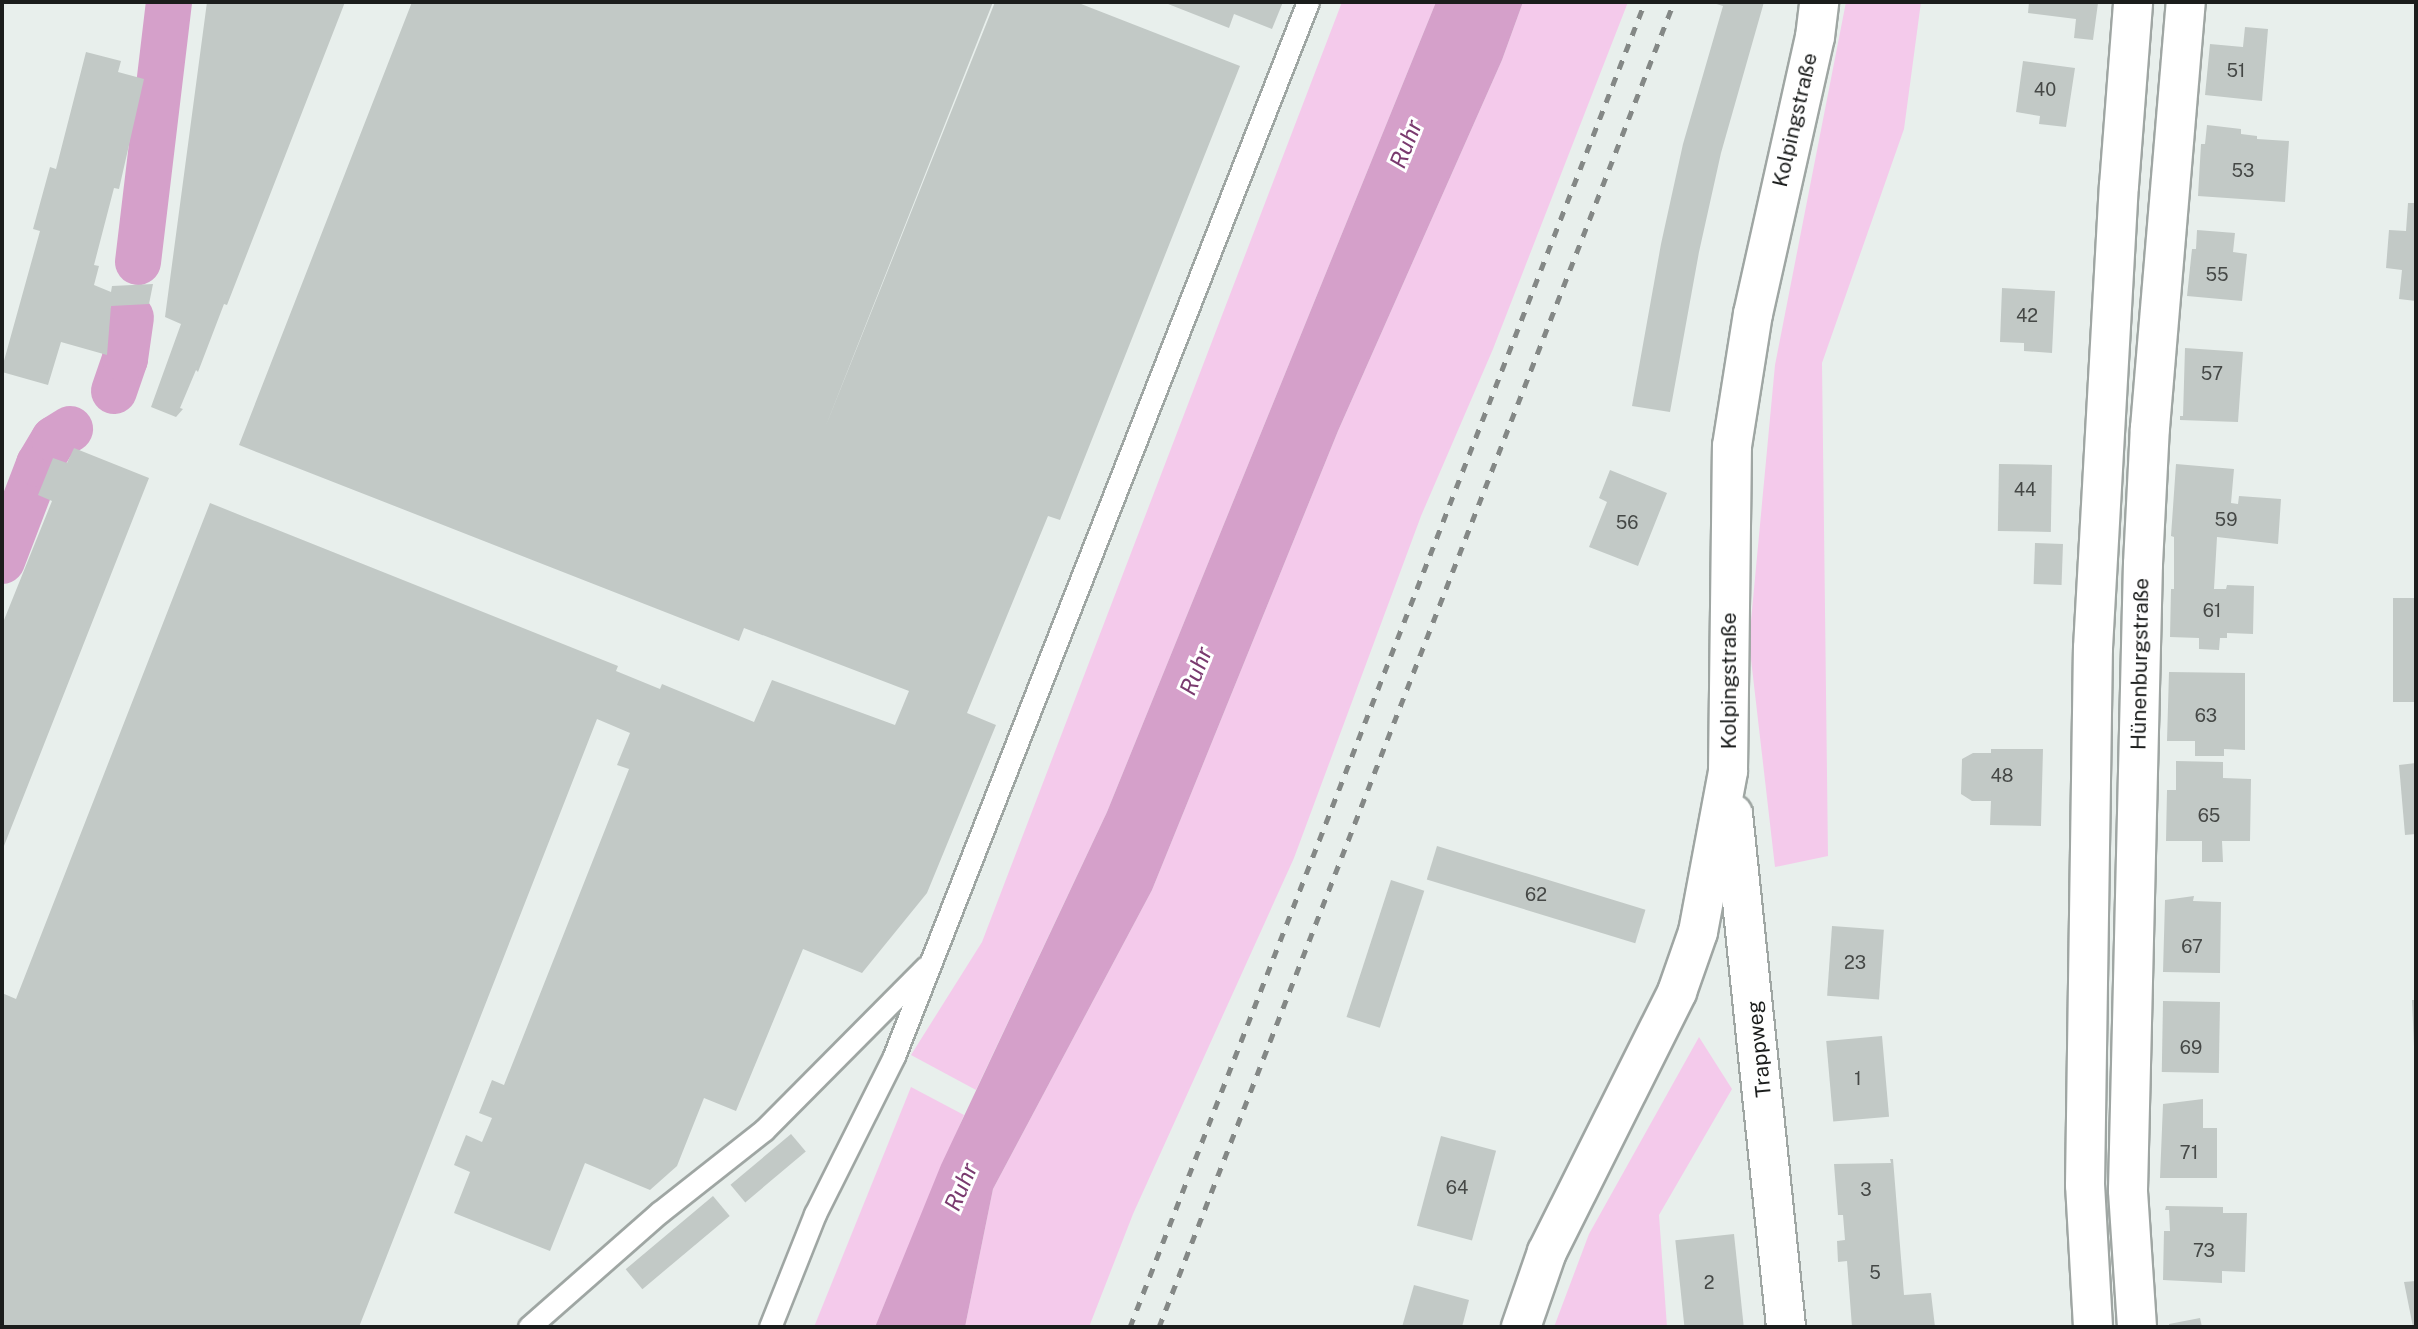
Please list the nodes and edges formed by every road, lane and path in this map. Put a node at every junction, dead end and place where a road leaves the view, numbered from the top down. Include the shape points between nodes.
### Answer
1 (1308, 2) edge
2 (1819, 2) edge
3 (2133, 2) edge
4 (2186, 2) edge
5 (1728, 771) junction
6 (933, 960) junction
7 (529, 1327) edge
8 (770, 1327) edge
9 (1521, 1327) edge
10 (1786, 1327) edge
11 (2093, 1327) edge
12 (2137, 1327) edge

1 - 6 lane
2 - 5 street, Kolpingstraße via 1753,314 1732,446
3 - 11 street via 2093,648 2085,1185
4 - 12 street, Hünenburgstraße via 2143,564 2129,1176
5 - 9 street, Kolpingstraße via 1699,932 1677,992 1547,1252
5 - 10 street, Trappweg
6 - 7 lane via 764,1130 660,1212
6 - 8 lane via 894,1056 815,1214

